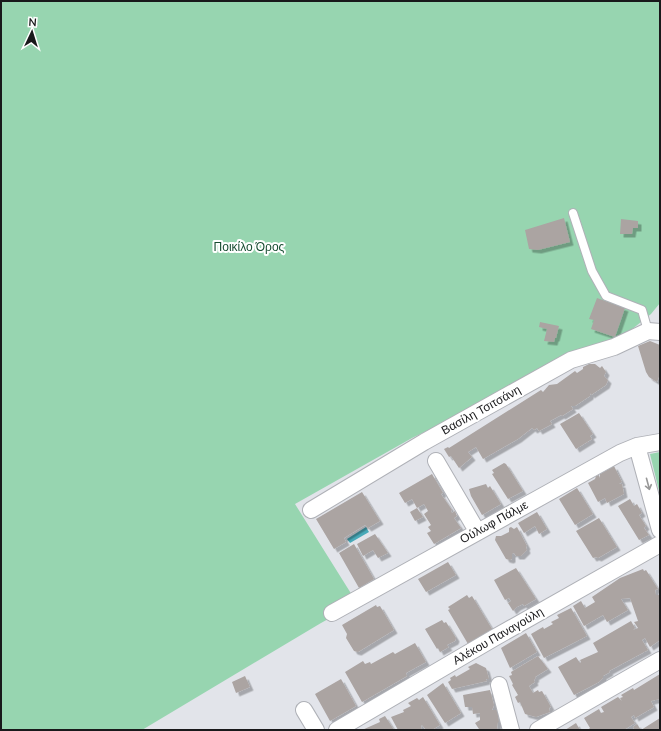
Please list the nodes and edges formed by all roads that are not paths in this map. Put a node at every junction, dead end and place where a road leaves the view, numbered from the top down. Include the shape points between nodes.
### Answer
1 (573, 213) dead end
2 (654, 332) edge
3 (660, 442) edge
4 (638, 446) junction
5 (436, 461) dead end
6 (311, 510) dead end
7 (660, 530) edge
8 (477, 531) junction
9 (660, 544) edge
10 (332, 613) dead end
11 (660, 660) edge
12 (499, 685) dead end
13 (304, 710) dead end
14 (316, 730) edge
15 (337, 730) edge
16 (511, 730) edge
17 (538, 730) edge

1 - 2 lane via 592,271 606,296 642,310
2 - 6 street, Βασίλη Τσιτσάνη via 571,360 424,442
3 - 4 street, Ούλωφ Πάλμε
4 -> 7 street
4 - 8 street, Ούλωφ Πάλμε via 620,453
5 - 8 street
8 - 10 street, Ούλωφ Πάλμε
9 - 15 street, Αλέκου Παναγούλη
11 - 17 street
12 - 16 street
13 - 14 street

